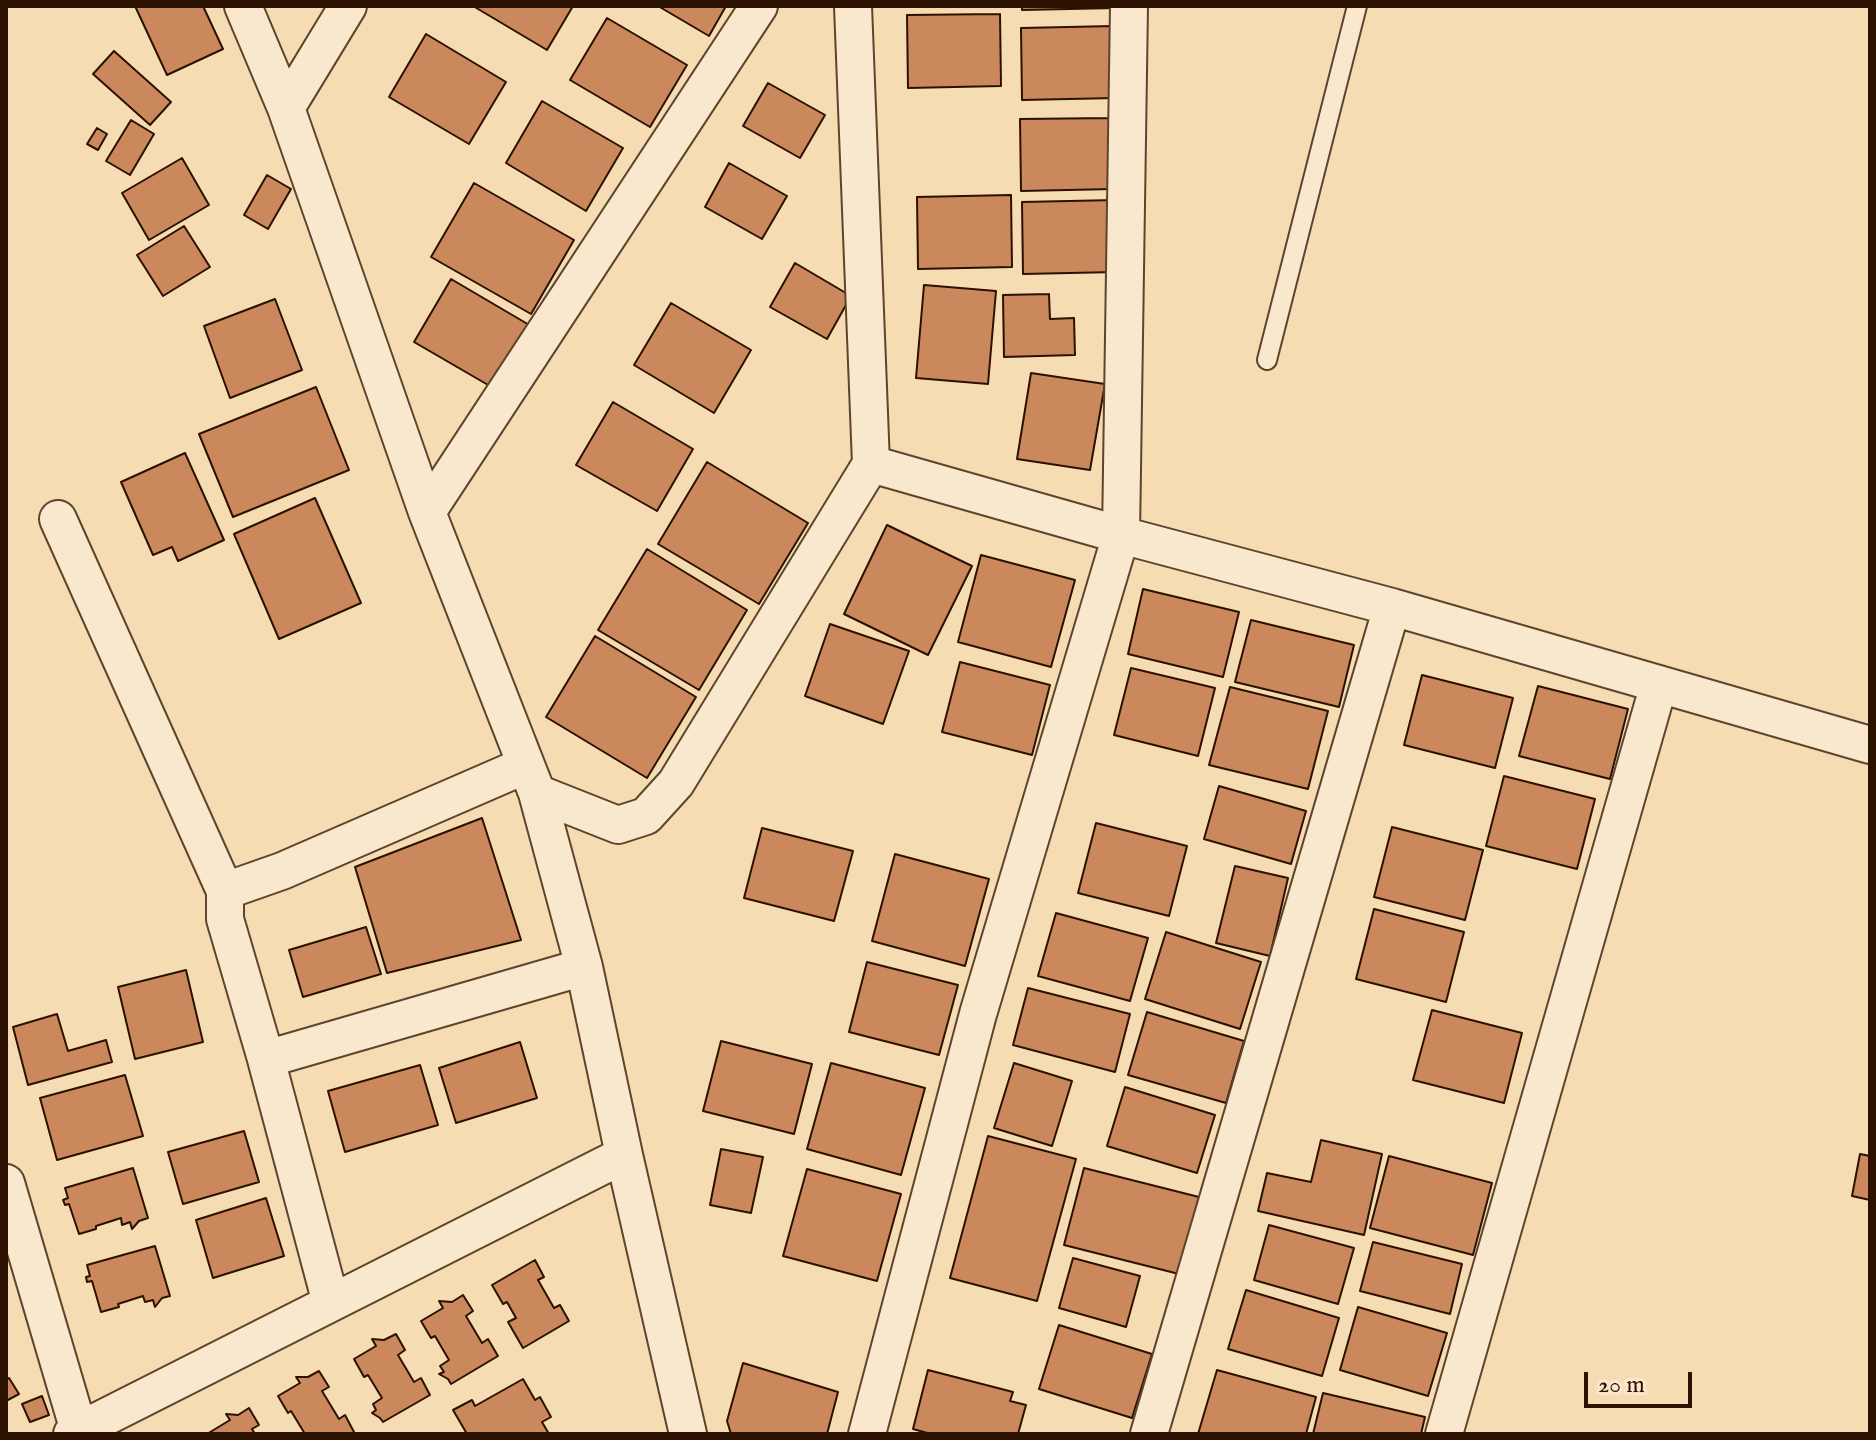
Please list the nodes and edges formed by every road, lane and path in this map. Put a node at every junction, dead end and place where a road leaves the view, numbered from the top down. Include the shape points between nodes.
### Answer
1 (243, 6) edge
2 (348, 6) edge
3 (759, 6) edge
4 (853, 6) edge
5 (1129, 6) edge
6 (1357, 6) edge
7 (286, 108) junction
8 (1267, 360) dead end
9 (871, 464) junction
10 (427, 512) junction
11 (58, 519) dead end
12 (1121, 535) junction
13 (1392, 607) junction
14 (1659, 684) junction
15 (1870, 745) edge
16 (532, 779) junction
17 (225, 891) junction
18 (584, 967) junction
19 (266, 1059) junction
20 (624, 1155) junction
21 (6, 1183) edge
22 (331, 1303) junction
23 (76, 1432) edge
24 (688, 1434) edge
25 (867, 1434) edge
26 (1149, 1434) edge
27 (1444, 1434) edge

1 - 7 street
2 - 7 street
3 - 10 street
4 - 9 street
5 - 12 street
6 - 8 lane
7 - 10 street
9 - 12 street
9 - 16 street via 676,783 646,816 618,825
10 - 16 street
11 - 17 street
12 - 13 street
12 - 25 street via 978,1014
13 - 14 street
13 - 26 street
14 - 15 street
14 - 27 street
16 - 17 street
16 - 18 street
17 - 19 street via 225,919
18 - 19 street
18 - 20 street
19 - 22 street
20 - 22 street
20 - 24 street
21 - 23 street
22 - 23 street

